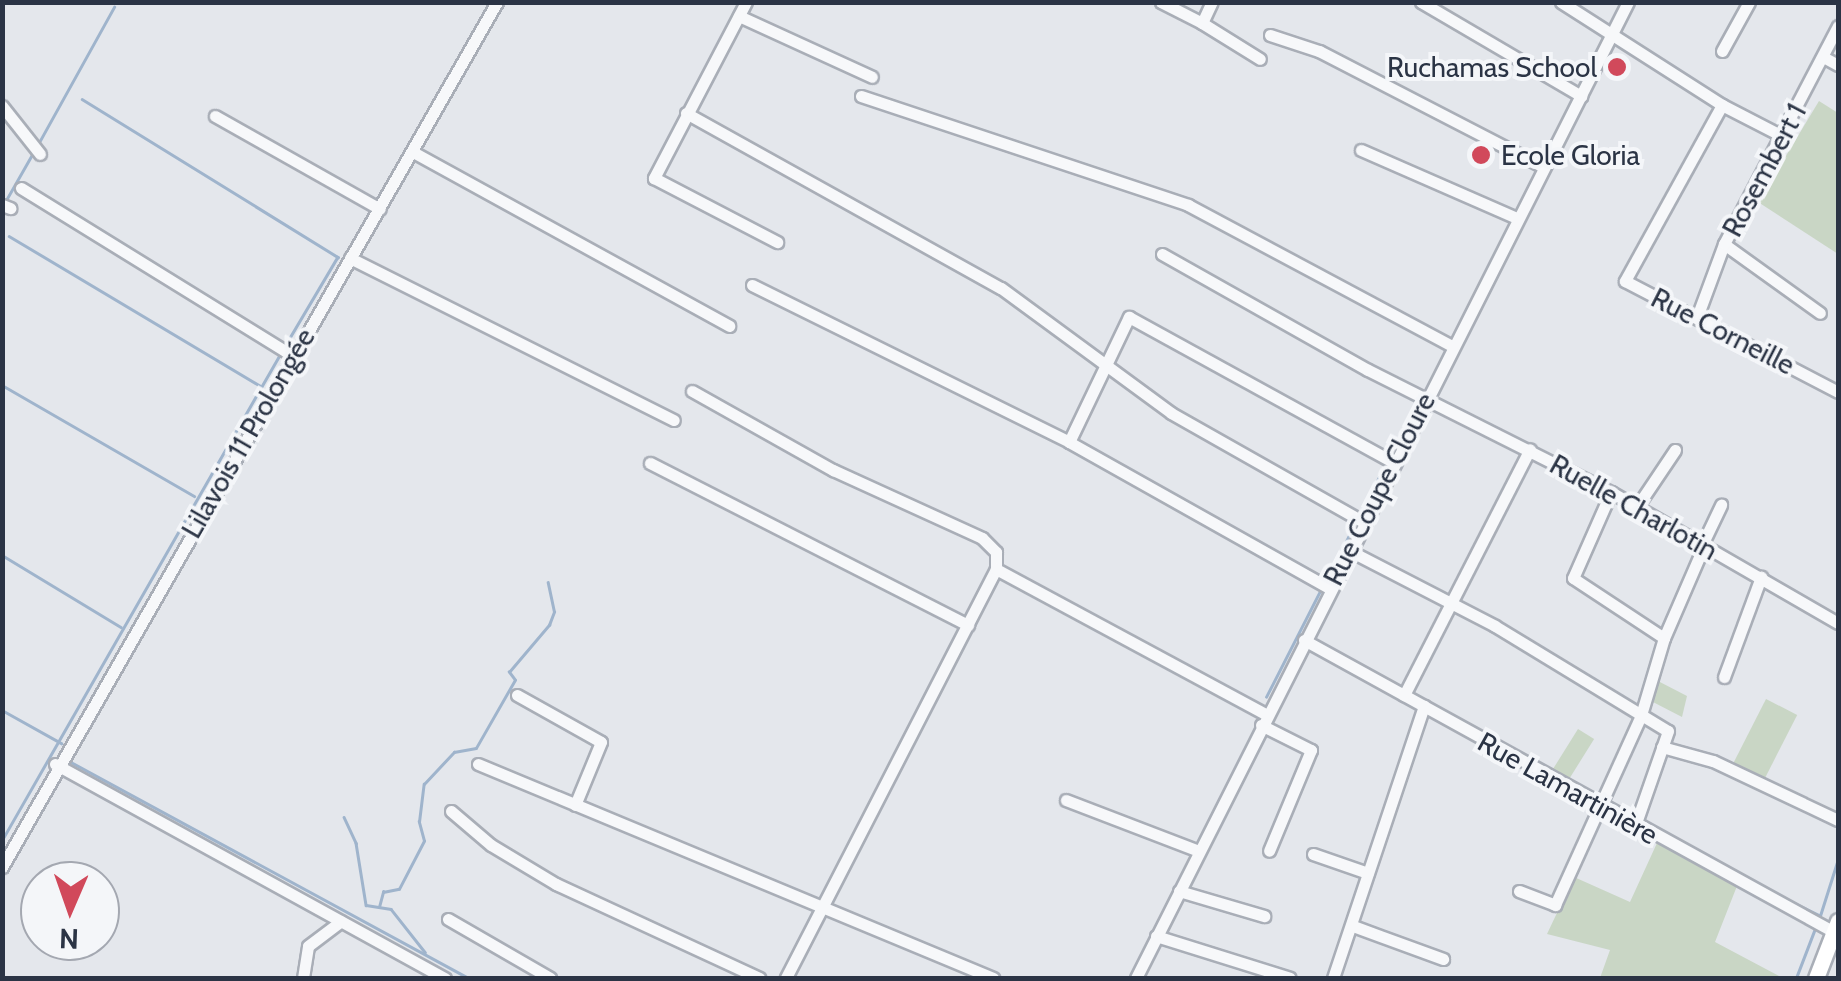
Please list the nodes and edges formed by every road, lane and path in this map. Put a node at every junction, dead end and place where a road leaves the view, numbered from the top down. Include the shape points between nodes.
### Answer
1 (497, 2) edge
2 (746, 2) edge
3 (1161, 2) edge
4 (1212, 2) edge
5 (1421, 2) edge
6 (1560, 2) edge
7 (1749, 2) edge
8 (1622, 5) edge
9 (738, 16) junction
10 (1202, 23) junction
11 (1838, 26) edge
12 (1270, 35) dead end
13 (1611, 38) junction
14 (1722, 51) dead end
15 (1825, 58) junction
16 (1260, 60) dead end
17 (1838, 65) edge
18 (872, 77) dead end
19 (860, 96) dead end
20 (1580, 96) junction
21 (1722, 105) junction
22 (2, 106) edge
23 (686, 113) junction
24 (215, 116) dead end
25 (1782, 136) junction
26 (1361, 150) dead end
27 (414, 152) junction
28 (40, 154) dead end
29 (1544, 167) junction
30 (21, 188) dead end
31 (380, 208) junction
32 (1517, 218) junction
33 (777, 242) dead end
34 (1724, 244) junction
35 (1162, 254) dead end
36 (350, 258) junction
37 (752, 286) dead end
38 (1820, 313) dead end
39 (1697, 317) junction
40 (729, 326) dead end
41 (1450, 344) junction
42 (293, 356) junction
43 (1107, 367) junction
44 (692, 391) dead end
45 (1838, 392) edge
46 (1426, 398) junction
47 (674, 420) dead end
48 (1069, 442) junction
49 (1530, 449) junction
50 (1675, 450) dead end
51 (1393, 462) junction
52 (650, 463) dead end
53 (1611, 492) junction
54 (1721, 505) dead end
55 (1636, 508) junction
56 (1362, 521) junction
57 (1702, 548) junction
58 (1348, 550) junction
59 (996, 568) junction
60 (1761, 576) junction
61 (1329, 588) junction
62 (1451, 603) junction
63 (1838, 623) edge
64 (968, 624) junction
65 (1664, 638) junction
66 (1304, 640) junction
67 (1724, 677) dead end
68 (517, 695) dead end
69 (1404, 695) junction
70 (1424, 706) junction
71 (1642, 715) junction
72 (1264, 720) junction
73 (1662, 747) junction
74 (56, 764) junction
75 (478, 764) dead end
76 (1066, 800) dead end
77 (575, 805) junction
78 (1600, 806) junction
79 (451, 811) dead end
80 (1838, 820) edge
81 (1637, 821) junction
82 (1199, 851) junction
83 (1269, 851) dead end
84 (1313, 854) dead end
85 (2, 866) edge
86 (1368, 873) junction
87 (1179, 891) junction
88 (1519, 891) dead end
89 (828, 905) junction
90 (1264, 916) dead end
91 (448, 919) dead end
92 (342, 921) junction
93 (1826, 925) edge
94 (1353, 926) junction
95 (1156, 936) junction
96 (1443, 959) dead end
97 (1822, 976) edge
98 (303, 978) edge
99 (444, 978) edge
100 (550, 978) edge
101 (759, 978) edge
102 (786, 978) edge
103 (994, 978) edge
104 (1136, 978) edge
105 (1290, 978) edge
106 (1333, 978) edge

1 - 27 street, Lilavois 11 Prolongée
2 - 9 street
3 - 10 street
4 - 10 street
5 - 20 street
6 - 13 street
7 - 14 street
8 - 13 street, Rue Coupe Cloure
9 - 18 street
9 - 23 street
10 - 16 street
11 - 15 street, Rosembert 1
12 - 29 street via 1319,52
13 - 20 street, Rue Coupe Cloure
13 - 21 street
15 - 17 street
15 - 25 street, Rosembert 1
19 - 41 street via 1188,205
20 - 29 street, Rue Coupe Cloure
21 - 25 street
21 - 39 street, Rue Corneille via 1624,280
22 - 28 street
23 - 33 street via 655,180
23 - 43 street via 1001,288
24 - 31 street
25 - 34 street, Rosembert 1
26 - 32 street
27 - 31 street, Lilavois 11 Prolongée
27 - 40 street
29 - 32 street, Rue Coupe Cloure
30 - 42 street
31 - 36 street, Lilavois 11 Prolongée
32 - 41 street, Rue Coupe Cloure
34 - 38 street
34 - 39 street, Rosembert 1
35 - 46 street, Ruelle Charlotin
36 - 42 street, Lilavois 11 Prolongée
36 - 47 street
37 - 48 street
39 - 45 street, Rue Corneille
41 - 46 street, Rue Coupe Cloure
42 - 74 street, Lilavois 11 Prolongée
43 - 48 street
43 - 51 street via 1129,317
43 - 56 street via 1238,456
44 - 59 street via 833,470 982,538 996,552
46 - 49 street, Ruelle Charlotin
46 - 51 street, Rue Coupe Cloure
48 - 61 street
49 - 53 street, Ruelle Charlotin
49 - 62 street
50 - 55 street
51 - 56 street, Rue Coupe Cloure
52 - 64 street
53 - 55 street, Ruelle Charlotin
53 - 65 street via 1573,578
54 - 57 street
55 - 57 street, Ruelle Charlotin
56 - 58 street, Rue Coupe Cloure
57 - 60 street, Ruelle Charlotin
57 - 65 street
58 - 61 street, Rue Coupe Cloure
58 - 62 street
59 - 64 street
59 - 72 street
60 - 63 street, Ruelle Charlotin
60 - 67 street
61 - 66 street, Rue Coupe Cloure
62 - 69 street
62 - 71 street
64 - 89 street
65 - 71 street
66 - 69 street, Rue Lamartinière
66 - 72 street, Rue Coupe Cloure
68 - 77 street via 601,742
69 - 70 street, Rue Lamartinière
70 - 78 street, Rue Lamartinière
70 - 86 street
71 - 73 street via 1668,732
71 - 78 street
72 - 82 street, Rue Coupe Cloure
72 - 83 street via 1311,750
73 - 80 street via 1713,761
73 - 81 street
74 - 85 street, Lilavois 11 Prolongée
74 - 92 street
75 - 77 street
76 - 82 street
77 - 89 street
78 - 81 street, Rue Lamartinière
78 - 88 street via 1556,905
79 - 101 street via 490,845 556,884
81 - 93 street, Rue Lamartinière
82 - 87 street, Rue Coupe Cloure
84 - 86 street
86 - 94 street
87 - 90 street
87 - 95 street, Rue Coupe Cloure
89 - 102 street
89 - 103 street
91 - 100 street
92 - 98 street via 308,946
92 - 99 street
93 - 97 main road
94 - 96 street
94 - 106 street
95 - 104 street, Rue Coupe Cloure
95 - 105 street

